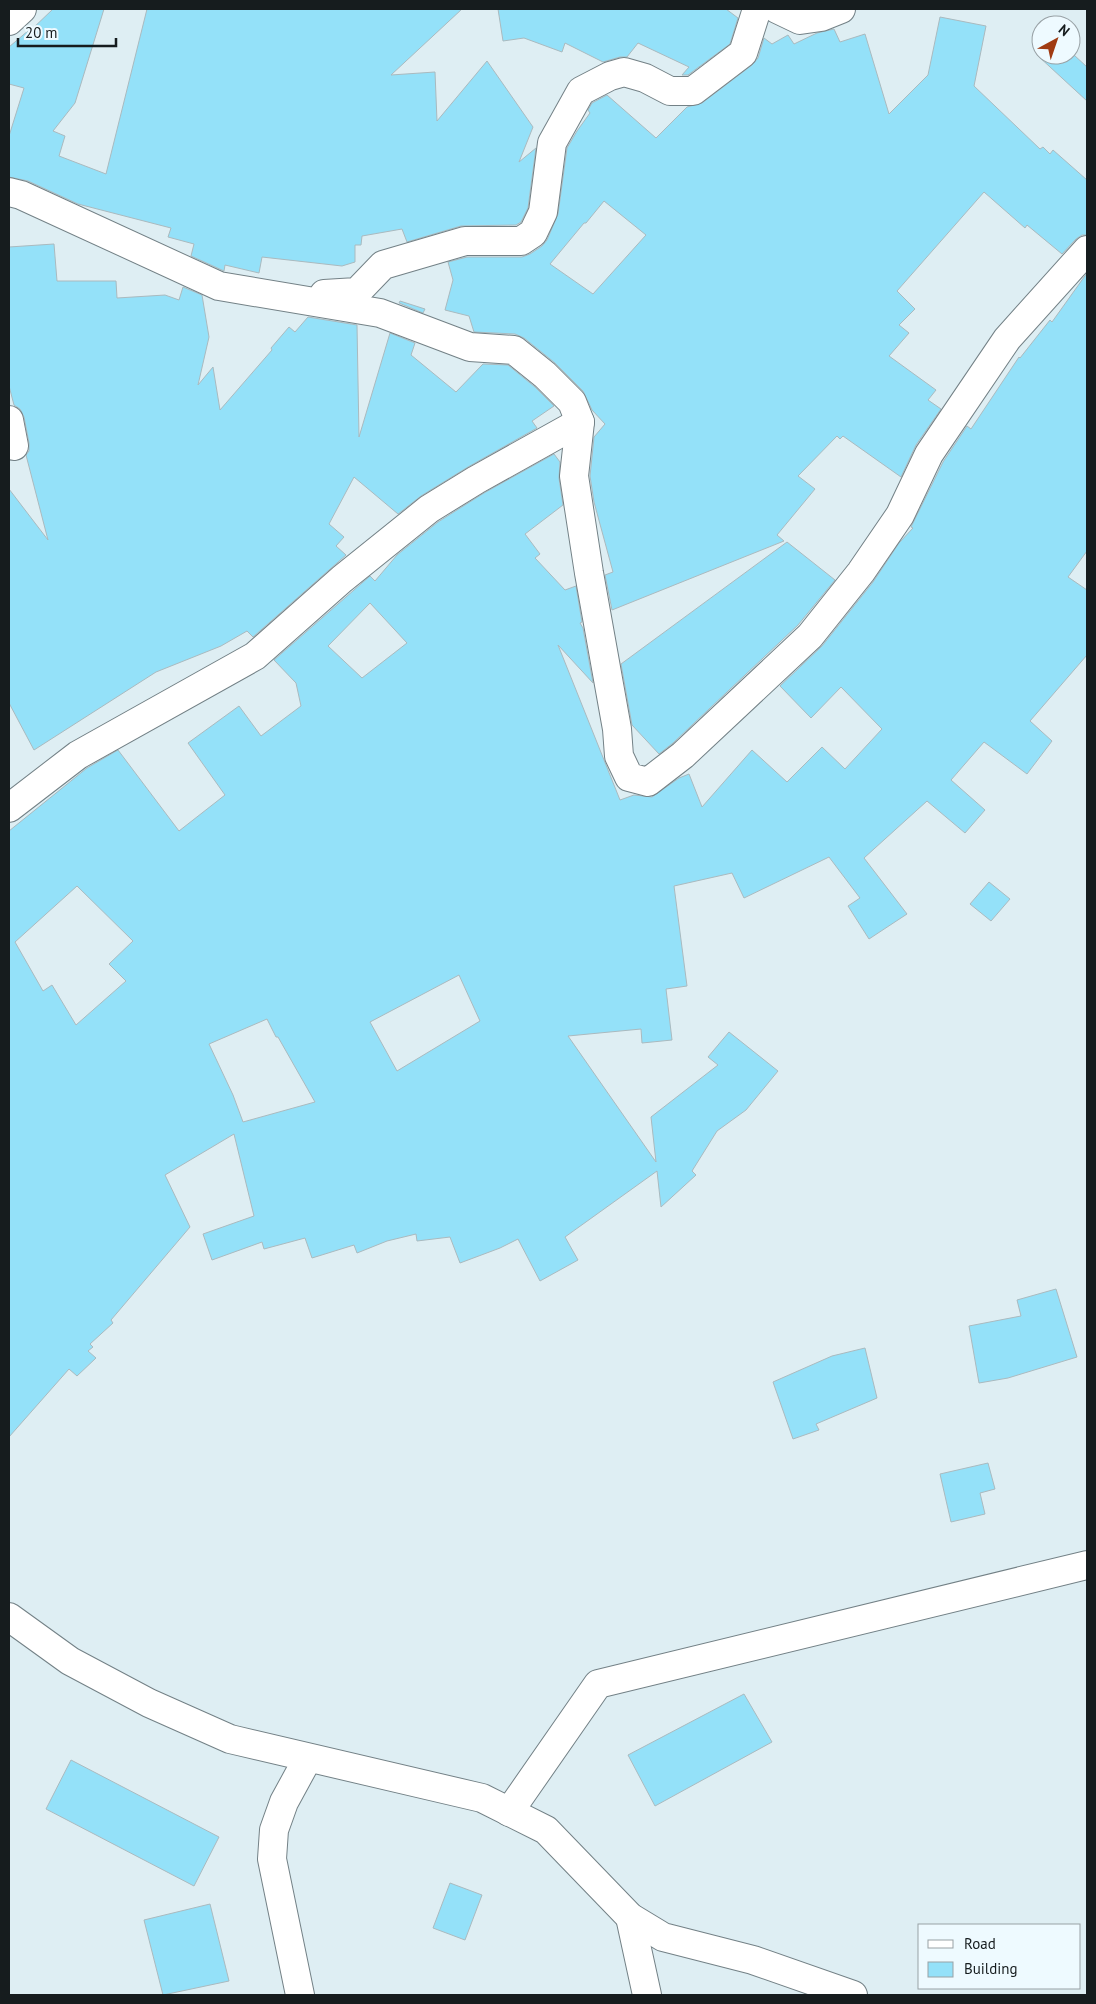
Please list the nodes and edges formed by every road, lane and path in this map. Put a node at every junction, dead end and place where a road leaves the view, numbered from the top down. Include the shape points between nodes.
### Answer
1 (22, 9) edge
2 (757, 9) edge
3 (777, 9) edge
4 (841, 9) edge
5 (9, 22) edge
6 (9, 192) edge
7 (1087, 250) edge
8 (285, 296) junction
9 (580, 422) junction
10 (9, 808) edge
11 (1087, 1565) edge
12 (9, 1617) edge
13 (308, 1758) junction
14 (509, 1812) junction
15 (630, 1917) junction
16 (300, 1995) edge
17 (648, 1995) edge
18 (853, 1995) edge

1 - 5 street
2 - 8 street via 743,53 693,91 670,91 624,72 581,91 552,143 543,212 533,233 521,241 465,241 384,266 358,292
3 - 4 street via 800,20 821,18
6 - 8 street via 219,286
7 - 9 street via 1007,339 929,454 900,515 861,572 810,636 683,755 648,782 629,777 620,756 574,476
8 - 9 street via 380,313 470,347 514,350 572,402
9 - 10 street via 429,509 342,579 255,656 78,755
11 - 14 street via 598,1684
12 - 13 street via 70,1661 149,1703 230,1739
13 - 14 street via 482,1798
13 - 16 street via 284,1802 274,1830 272,1859
14 - 15 street via 546,1830
15 - 17 street
15 - 18 street via 663,1937 754,1960

